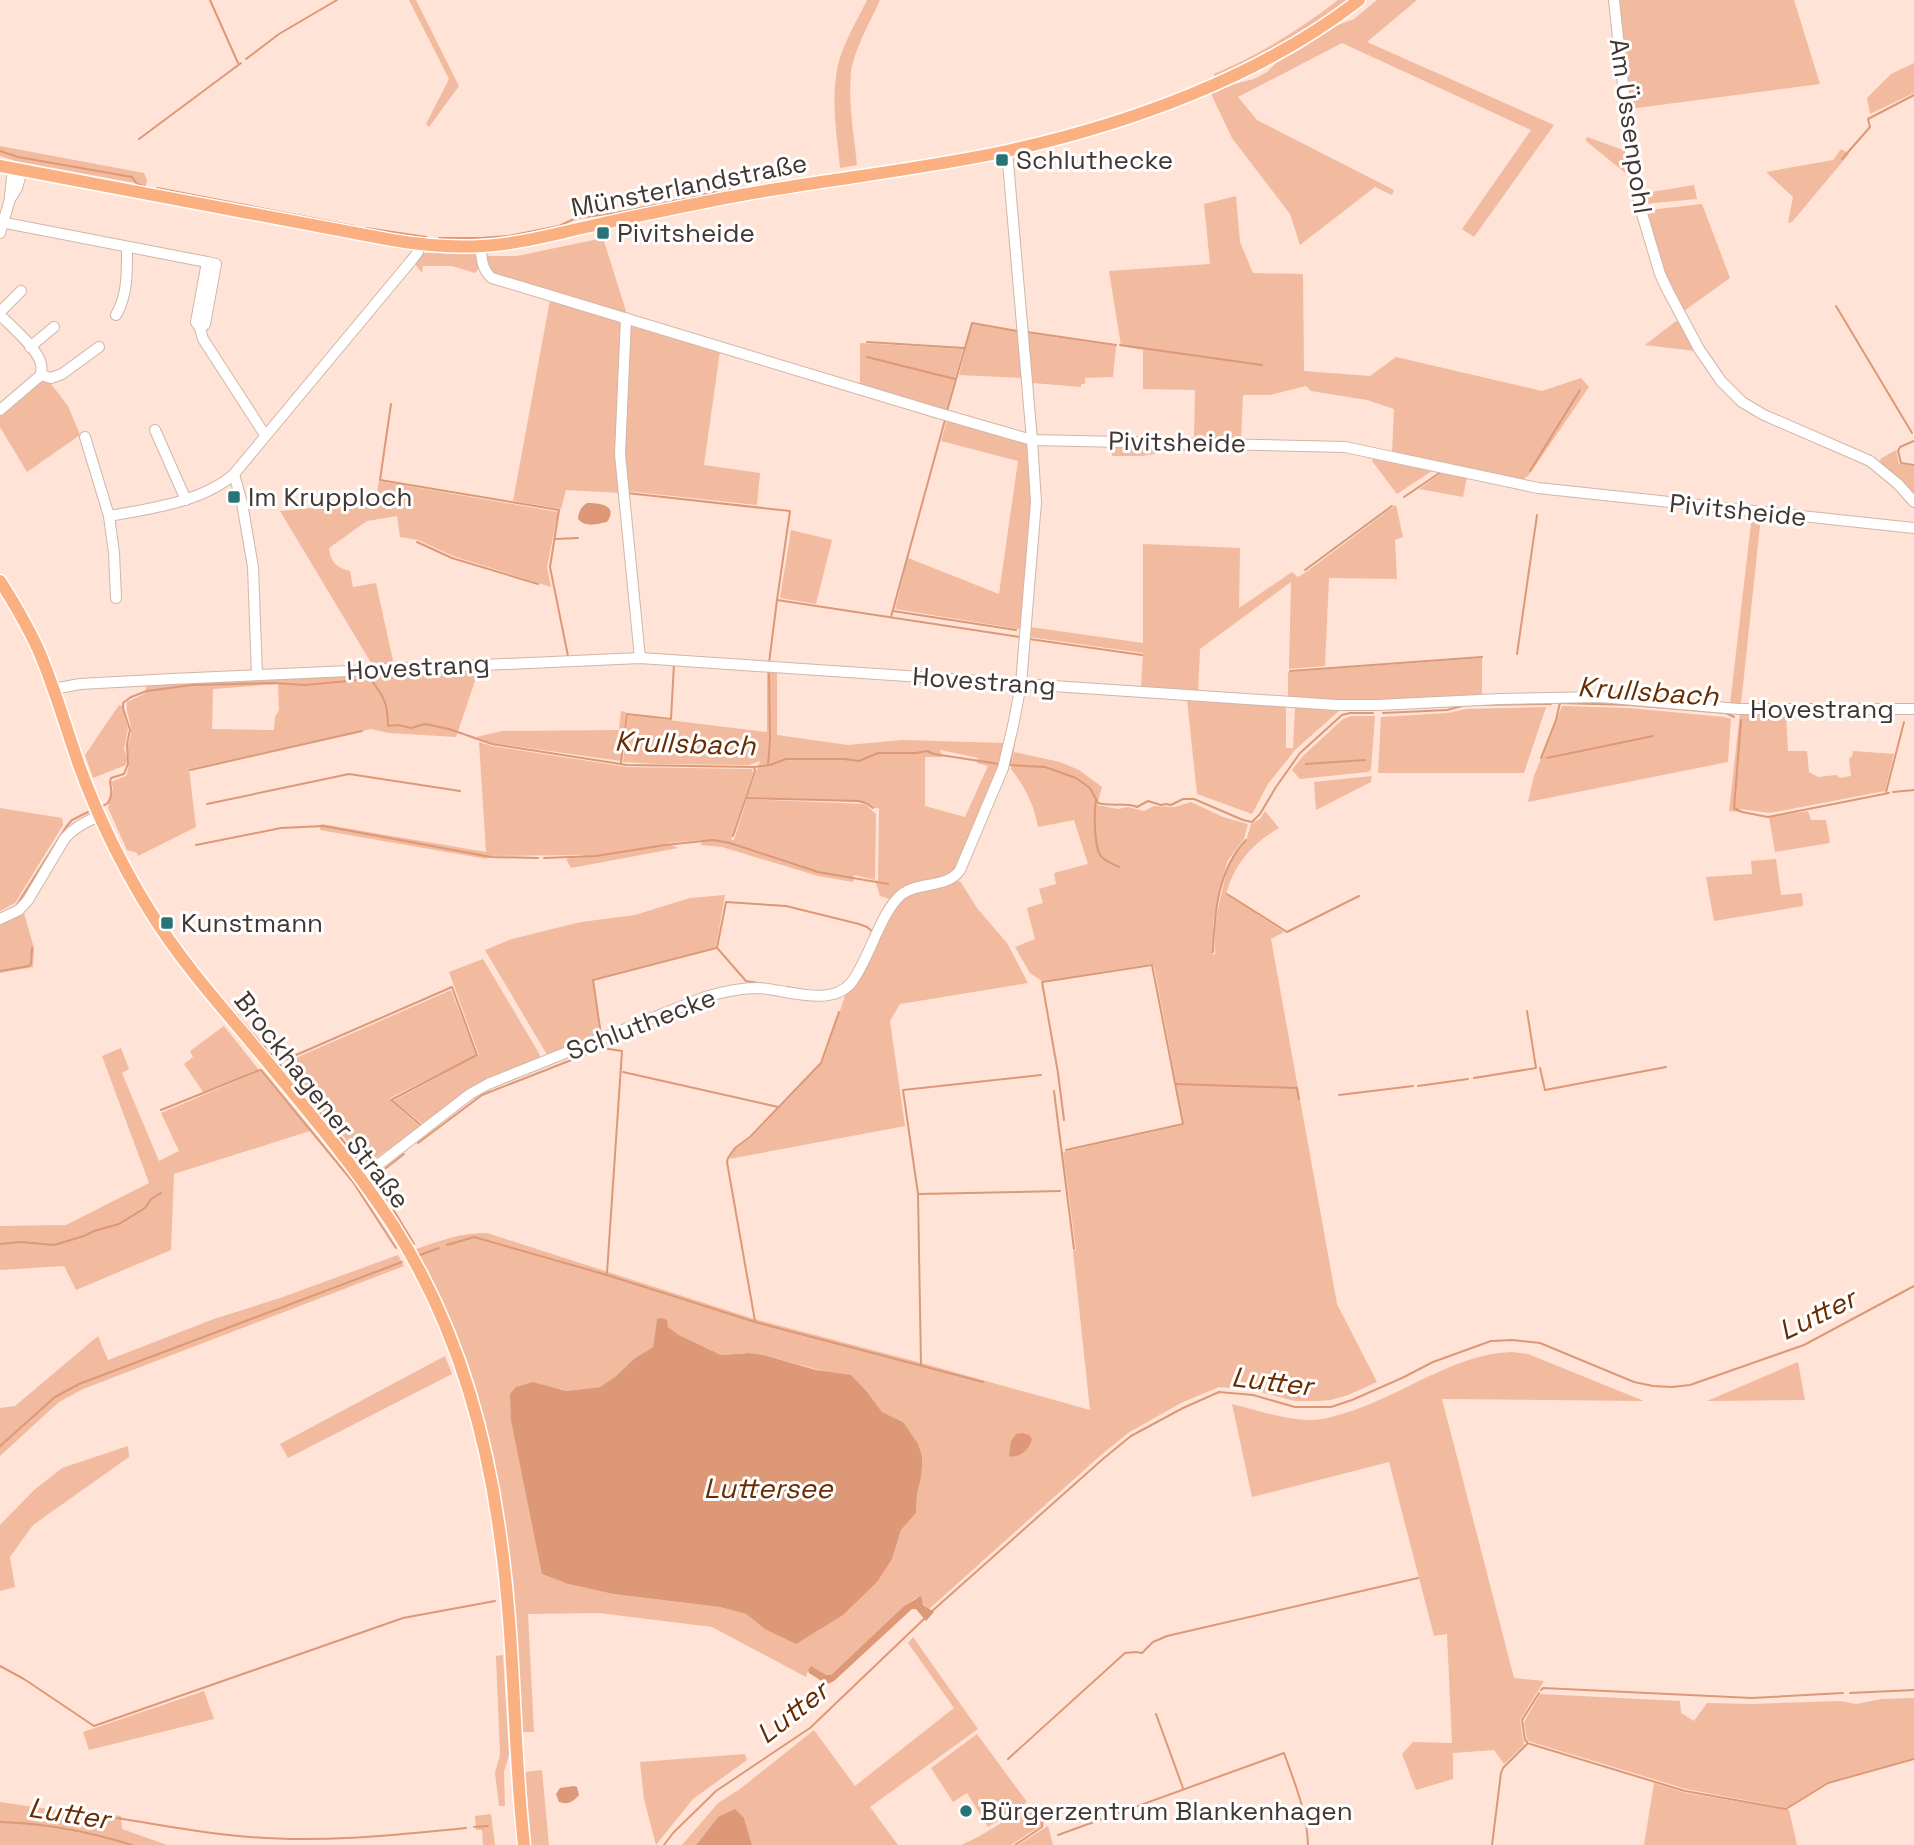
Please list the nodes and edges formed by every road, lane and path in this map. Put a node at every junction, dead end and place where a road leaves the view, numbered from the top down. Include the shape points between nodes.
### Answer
1 (1359, 0) edge
2 (1614, 0) edge
3 (1007, 151) junction
4 (12, 168) edge
5 (1, 226) edge
6 (419, 244) junction
7 (481, 246) junction
8 (127, 247) junction
9 (21, 290) dead end
10 (0, 314) edge
11 (116, 315) dead end
12 (625, 318) junction
13 (54, 327) dead end
14 (30, 347) junction
15 (99, 347) dead end
16 (41, 375) junction
17 (0, 410) edge
18 (155, 430) dead end
19 (265, 435) junction
20 (85, 437) dead end
21 (1032, 440) junction
22 (234, 474) junction
23 (186, 500) junction
24 (1914, 502) edge
25 (109, 516) junction
26 (1914, 527) edge
27 (0, 581) edge
28 (116, 598) dead end
29 (640, 658) junction
30 (257, 675) junction
31 (1021, 684) junction
32 (53, 689) junction
33 (1914, 709) edge
34 (100, 816) junction
35 (0, 919) edge
36 (361, 1178) junction
37 (524, 1845) edge

1 - 3 main road, Münsterlandstraße via 1298,43 1205,89 1085,131
2 - 24 street, Am Üssenpohl via 1640,207 1660,274 1699,349 1721,382 1742,402 1870,461
3 - 7 main road, Münsterlandstraße via 727,198 531,240
3 - 21 street, Schluthecke
4 - 5 street via 17,188
4 - 6 main road, Münsterlandstraße
5 - 8 street
6 - 7 main road, Münsterlandstraße
6 - 19 street via 411,261
7 - 12 street, Pivitsheide via 484,267 492,278
8 - 11 street via 124,294
8 - 19 street via 216,264 205,324 200,328 203,339
9 - 10 street
10 - 14 street
12 - 21 street, Pivitsheide
12 - 29 street via 620,454
13 - 14 street
14 - 16 street via 41,362
15 - 16 street via 62,374
16 - 17 street
18 - 23 street
19 - 22 street
20 - 25 street
21 - 26 street, Pivitsheide via 1345,447 1577,494
21 - 31 street, Schluthecke via 1036,502
22 - 23 street
22 - 30 street via 253,567
23 - 25 street
25 - 28 street
27 - 32 main road, Brockhagener Straße via 28,630
29 - 30 street, Hovestrang
29 - 31 street, Hovestrang
30 - 32 street, Hovestrang
31 - 33 street, Hovestrang via 1336,705 1600,697 1738,709
31 - 36 street, Schluthecke via 1004,765 957,874 901,895 851,984 832,996 760,988 705,997 488,1084
32 - 34 main road, Brockhagener Straße
34 - 35 street via 65,838 28,900
34 - 36 main road, Brockhagener Straße via 136,889 188,968
36 - 37 main road, Brockhagener Straße via 395,1229 442,1320 470,1396 492,1483 502,1545

